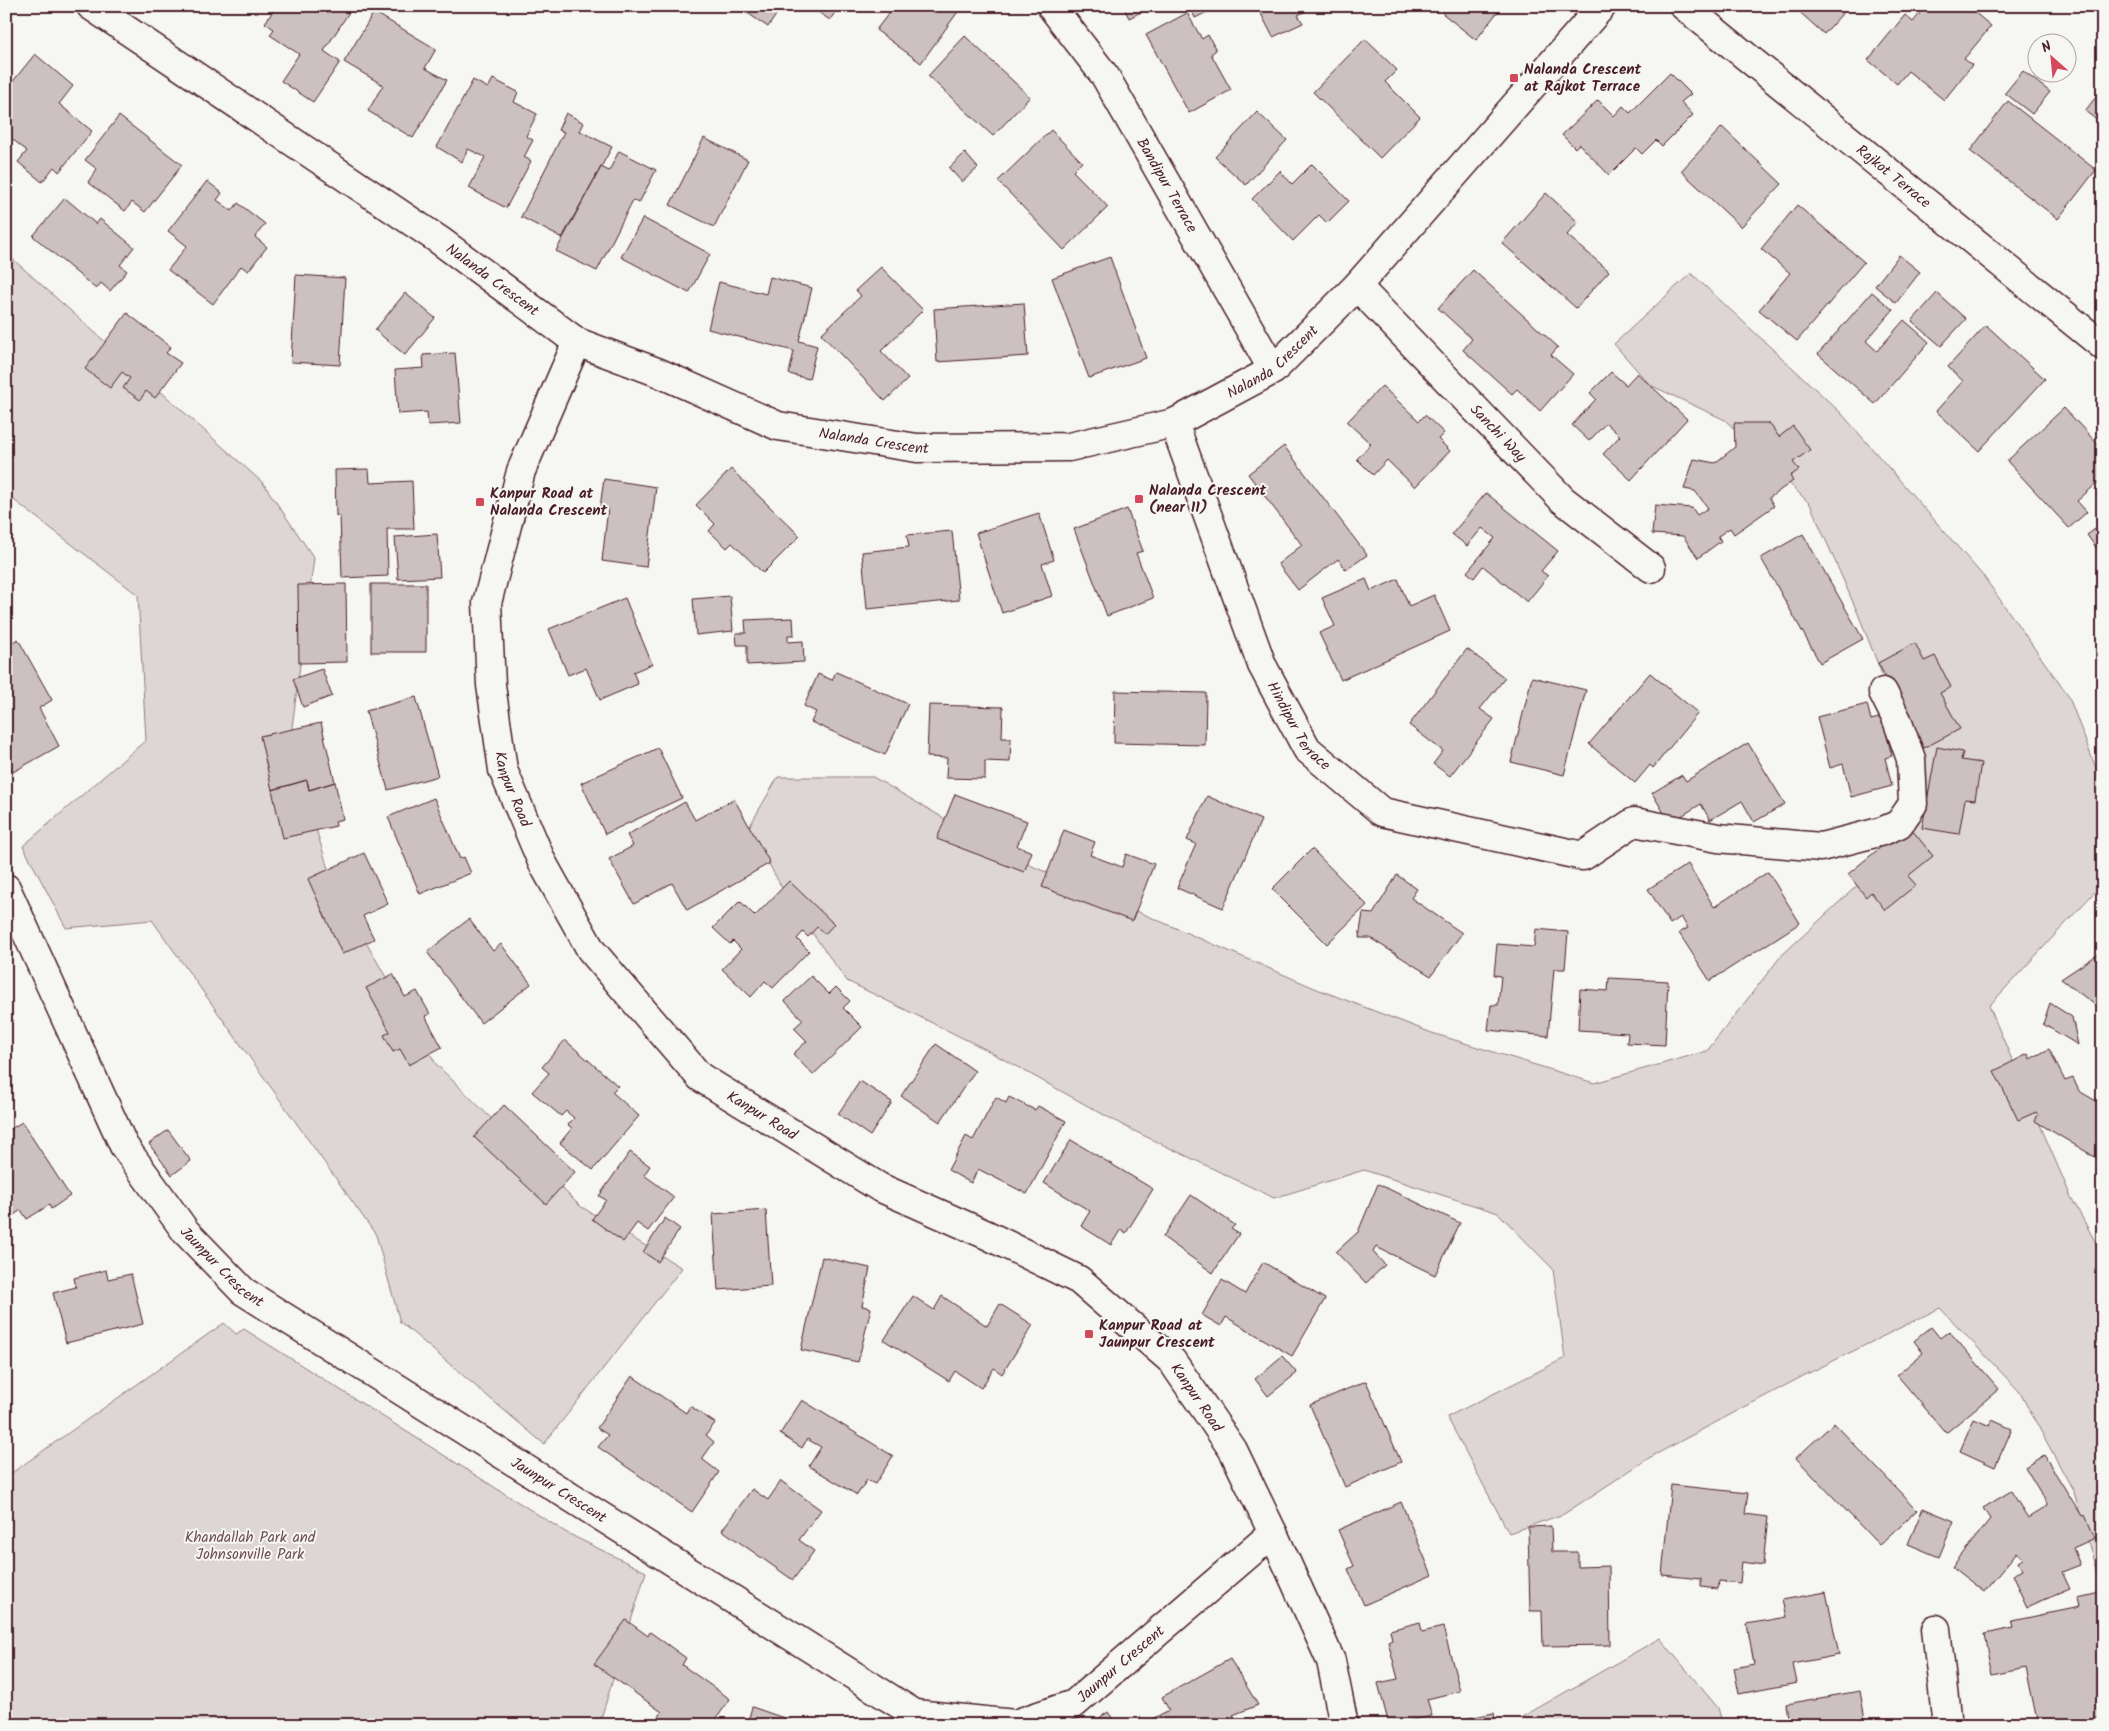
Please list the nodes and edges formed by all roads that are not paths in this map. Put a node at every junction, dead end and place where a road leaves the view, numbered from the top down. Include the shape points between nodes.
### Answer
1 (91, 6) edge
2 (1051, 6) edge
3 (1602, 6) edge
4 (1684, 6) edge
5 (1357, 286) junction
6 (2098, 332) edge
7 (577, 342) junction
8 (1273, 370) junction
9 (1174, 423) junction
10 (1651, 568) dead end
11 (1883, 692) dead end
12 (6, 888) edge
13 (1272, 1532) junction
14 (1936, 1628) dead end
15 (914, 1720) edge
16 (1344, 1725) edge
17 (1947, 1725) edge

1 - 7 street, Nalanda Crescent via 439,240
2 - 8 street, Bandipur Terrace via 1105,76
3 - 5 street, Nalanda Crescent
4 - 6 street, Rajkot Terrace
5 - 8 street, Nalanda Crescent
5 - 10 street, Sanchi Way via 1563,500
7 - 9 street, Nalanda Crescent via 657,372 778,426 917,448 1069,447
7 - 13 street, Kanpur Road via 521,471 487,603 491,685 503,770 542,862 591,950 700,1077 879,1187 1079,1280 1172,1361 1233,1450
8 - 9 street, Nalanda Crescent
9 - 11 street, Hindipur Terrace via 1262,665 1307,749 1382,812 1583,856 1634,822 1718,838 1821,847 1899,824 1913,804 1911,760
12 - 15 street, Jaunpur Crescent via 124,1146 186,1232 243,1291
13 - 15 street, Jaunpur Crescent via 1074,1704 1015,1724
13 - 16 street, Kanpur Road via 1331,1661
14 - 17 street

